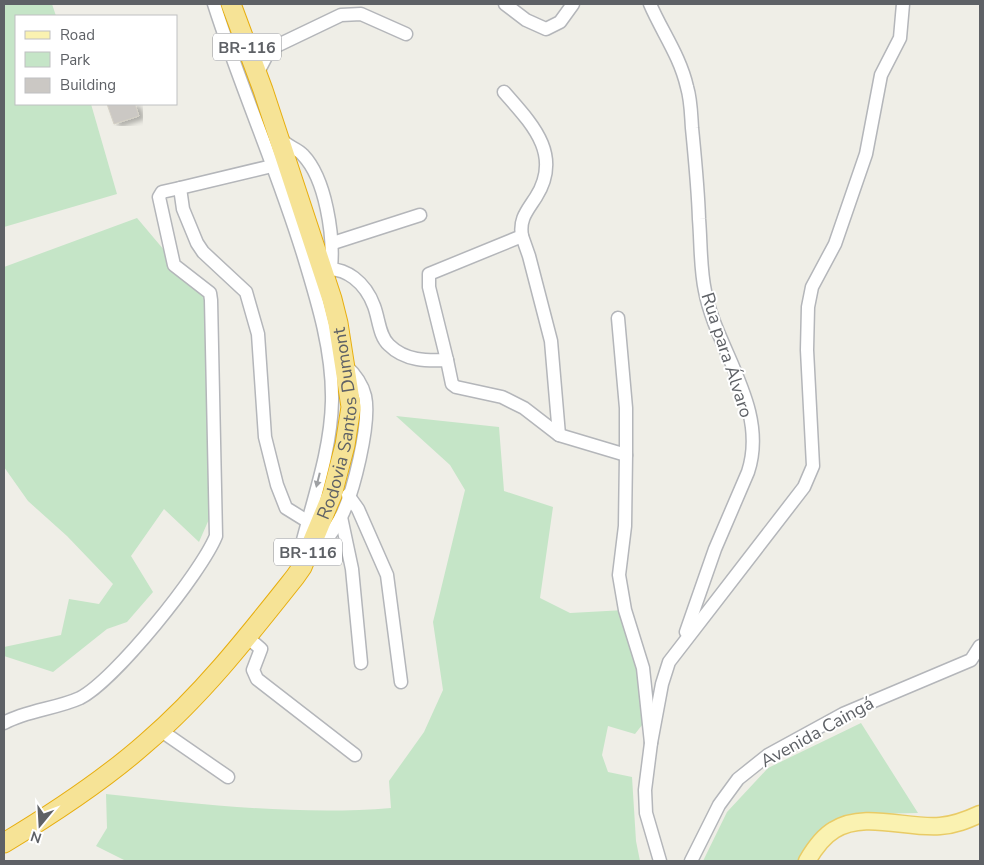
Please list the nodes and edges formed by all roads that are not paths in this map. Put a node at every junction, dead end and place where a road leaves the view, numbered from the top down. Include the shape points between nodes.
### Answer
1 (214, 4) edge
2 (231, 4) edge
3 (505, 4) edge
4 (573, 4) edge
5 (650, 4) edge
6 (903, 4) edge
7 (406, 34) dead end
8 (260, 82) junction
9 (504, 92) dead end
10 (272, 166) junction
11 (180, 188) junction
12 (420, 215) dead end
13 (522, 236) junction
14 (333, 243) junction
15 (327, 269) junction
16 (618, 318) dead end
17 (447, 360) junction
18 (359, 411) junction
19 (331, 412) junction
20 (329, 433) junction
21 (559, 436) junction
22 (354, 443) junction
23 (626, 455) junction
24 (348, 495) junction
25 (341, 517) junction
26 (307, 521) junction
27 (298, 572) junction
28 (247, 637) junction
29 (683, 642) junction
30 (980, 646) edge
31 (361, 663) dead end
32 (401, 682) dead end
33 (4, 723) edge
34 (160, 730) junction
35 (651, 743) junction
36 (354, 754) dead end
37 (228, 777) dead end
38 (980, 814) edge
39 (4, 843) edge
40 (660, 861) edge
41 (691, 861) edge
42 (807, 861) edge

1 - 10 street
2 - 8 highway, Rodovia Santos Dumont / BR-116
3 - 4 street via 526,20 546,29 560,22
5 - 29 street, Rua para Álvaro via 676,53 688,89 697,162 704,289 717,331 744,394 752,445 748,472 716,548
6 - 29 street via 900,38 881,75 866,154 835,244 811,294 807,350 813,466 804,487
7 - 8 street via 361,14 341,15 270,49
8 - 14 street via 282,141 302,153 316,177
8 - 15 highway, Rodovia Santos Dumont / BR-116
9 - 13 street via 540,137 545,154 542,184 522,220
10 - 11 street
10 - 19 street via 295,226 319,309 331,375
11 - 26 street via 183,209 200,247 246,292 258,334 264,436 276,485 286,508
11 - 33 street via 162,192 159,197 174,265 210,293 216,536 200,567 105,681 79,698
12 - 14 street
13 - 17 street via 430,274 430,287
13 - 21 street via 551,341
14 - 15 street
15 - 17 street via 347,271 364,290 374,305 383,338 390,346 422,361
15 - 18 highway, Rodovia Santos Dumont / BR-116 via 345,365
16 - 23 street via 626,408
17 - 21 street via 452,384 456,387 514,402
18 - 19 street via 338,408
18 - 22 highway, Rodovia Santos Dumont / BR-116
19 - 20 street
20 - 22 street via 336,441
20 -> 26 street
21 - 23 street
22 - 24 street
22 - 27 highway, Rodovia Santos Dumont / BR-116
23 - 35 street via 625,526 619,575 625,610 643,668
24 - 25 street
24 - 32 street via 387,574
25 - 27 street
25 - 31 street via 352,569
26 - 27 street
27 - 28 highway, Rodovia Santos Dumont / BR-116
28 - 34 highway, Rodovia Santos Dumont / BR-116
28 - 36 street via 261,649 253,670 257,679
29 - 35 street via 669,662 662,684
30 - 41 street, Avenida Caingá via 970,660 843,714 768,755 738,779 719,805
34 - 37 street
34 - 39 highway, Rodovia Santos Dumont / BR-116 via 120,765
35 - 40 street via 645,790 646,813
38 - 42 main road via 961,823 940,826 854,822 833,830 816,846

